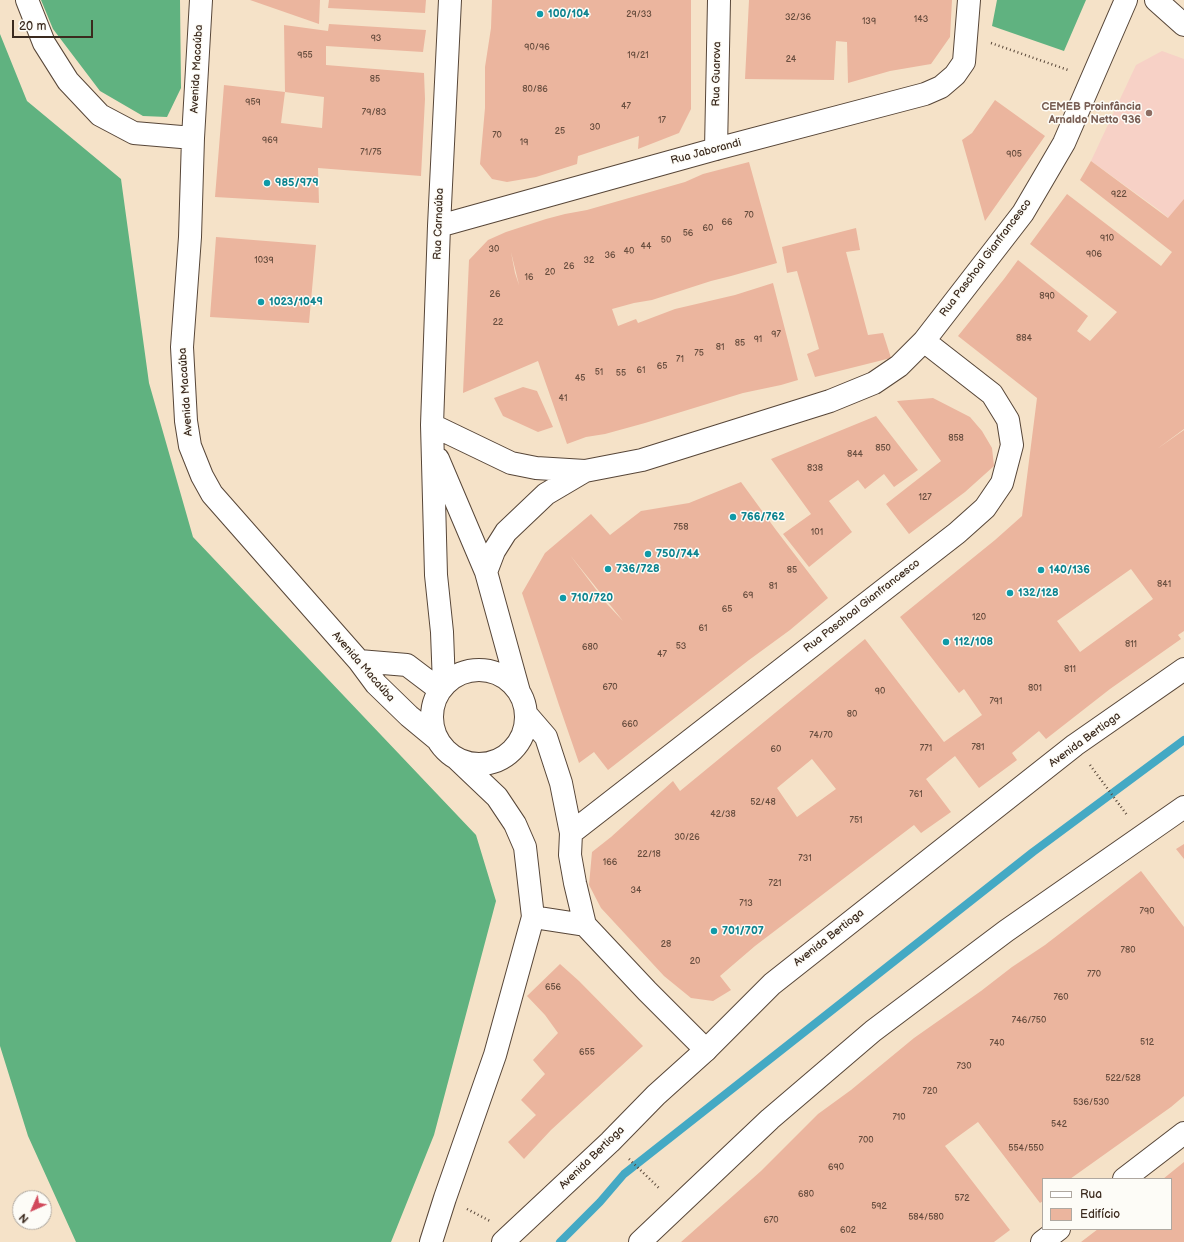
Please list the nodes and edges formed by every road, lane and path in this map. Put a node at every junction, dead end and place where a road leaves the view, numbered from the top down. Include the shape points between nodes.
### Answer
1 (26, 0) edge
2 (201, 0) edge
3 (450, 0) edge
4 (719, 0) edge
5 (969, 0) edge
6 (1126, 0) edge
7 (1156, 0) edge
8 (1184, 25) edge
9 (987, 42) dead end
10 (1072, 72) dead end
11 (193, 138) junction
12 (716, 149) junction
13 (439, 226) junction
14 (924, 341) junction
15 (432, 425) junction
16 (433, 448) junction
17 (585, 471) junction
18 (486, 572) junction
19 (359, 661) junction
20 (1184, 669) edge
21 (442, 688) junction
22 (519, 692) junction
23 (527, 715) junction
24 (438, 740) junction
25 (456, 758) junction
26 (1088, 763) dead end
27 (1184, 806) edge
28 (1129, 818) dead end
29 (571, 833) junction
30 (533, 917) junction
31 (585, 925) junction
32 (706, 1050) junction
33 (1184, 1133) edge
34 (1125, 1178) edge
35 (445, 1198) junction
36 (1058, 1230) edge
37 (508, 1237) edge
38 (431, 1242) edge
39 (640, 1242) edge
40 (1042, 1242) edge

1 - 11 street via 44,43 68,81 100,115 134,133
2 - 11 street, Avenida Macaúba
3 - 13 street, Rua Carnaúba
4 - 12 street, Rua Guarova
5 - 12 street, Rua Jaborandi via 964,62 955,75 941,87 925,94
6 - 14 street, Rua Paschoal Gianfrancesco via 1064,144 1023,213
7 - 8 street
9 - 10 path
11 - 19 street, Avenida Macaúba via 190,237 182,347 190,446 212,494
12 - 13 street, Rua Jaborandi
13 - 15 street, Rua Carnaúba
14 - 17 street, Rua Paschoal Gianfrancesco via 899,366 874,383 830,401 642,460
14 - 29 street, Rua Paschoal Gianfrancesco via 992,394 1008,420 1012,445 1002,483 985,508
15 - 16 street, Rua Carnaúba
15 - 17 street via 511,463 536,468
16 - 18 street
16 - 21 street, Rua Carnaúba via 436,575 442,632
17 - 18 street via 546,494 506,532 494,551
18 - 22 street
19 - 21 street via 407,665
19 - 24 street, Avenida Macaúba via 392,701
20 - 32 street, Avenida Bertioga via 1075,745 804,957 772,984
21 - 22 street via 465,672 480,670 495,673 509,681
21 - 24 street via 434,704 432,719
22 - 23 street
23 - 25 street via 524,731 516,746 504,757 488,763 472,763
23 - 29 street via 546,737 561,782
24 - 25 street
25 - 30 street via 497,797 515,824 525,847
26 - 28 path
27 - 39 street via 1006,931 873,1031 770,1119
29 - 31 street via 570,855
30 - 31 street
30 - 35 street via 495,1055
31 - 32 street
32 - 37 street, Avenida Bertioga
33 - 34 street
35 - 37 path
35 - 38 street
36 - 40 street

